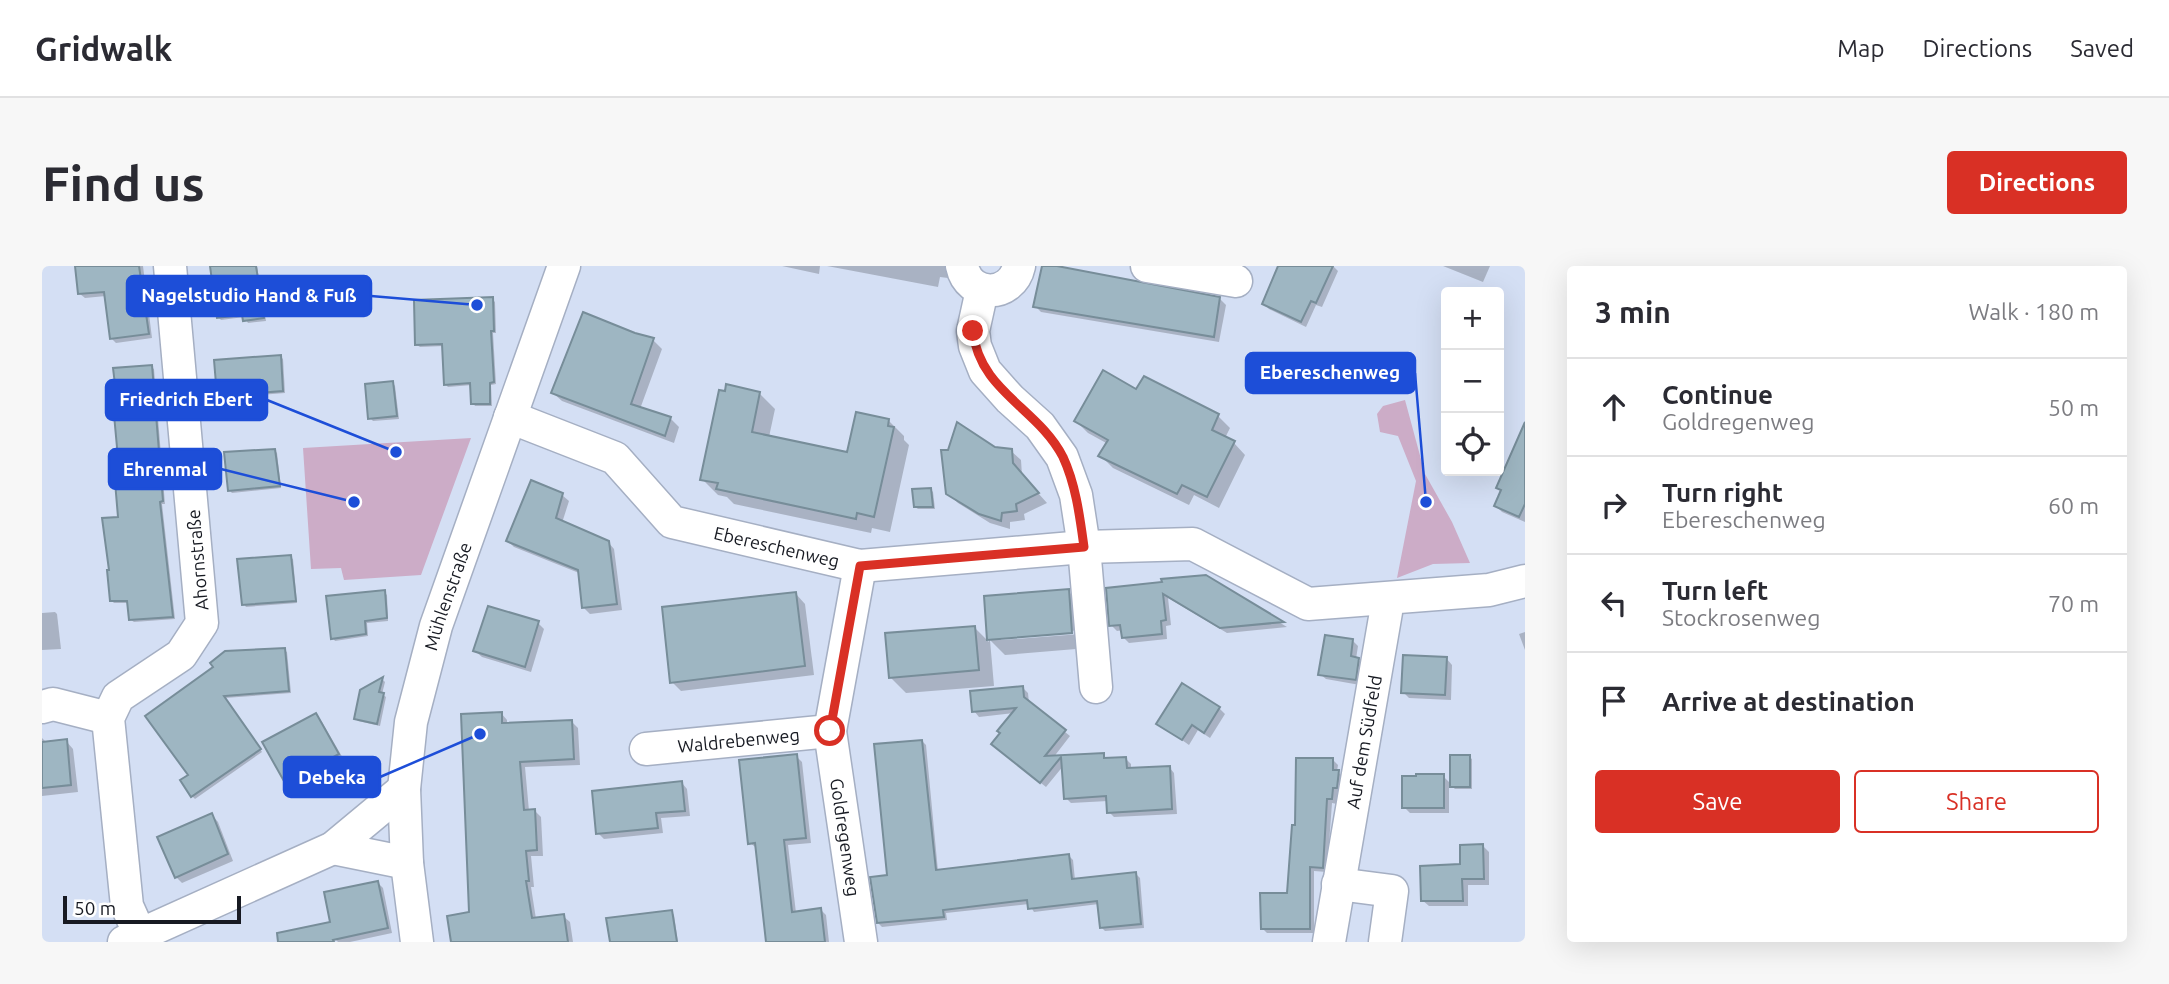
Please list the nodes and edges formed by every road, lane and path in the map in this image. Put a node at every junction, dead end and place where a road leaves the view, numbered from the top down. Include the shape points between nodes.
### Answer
1 (170, 266) edge
2 (564, 266) edge
3 (962, 266) edge
4 (1019, 266) edge
5 (1147, 266) edge
6 (1237, 281) dead end
7 (982, 290) junction
8 (510, 417) junction
9 (1084, 547) junction
10 (860, 566) junction
11 (1525, 581) edge
12 (1385, 599) junction
13 (1096, 687) dead end
14 (42, 707) edge
15 (108, 718) junction
16 (830, 731) junction
17 (646, 749) dead end
18 (404, 789) junction
19 (332, 848) junction
20 (407, 863) junction
21 (1338, 884) junction
22 (132, 939) edge
23 (416, 942) edge
24 (861, 942) edge
25 (1329, 942) edge
26 (1385, 942) edge

1 - 15 street, Ahornstraße via 202,623 181,655 118,697
2 - 8 street, Mühlenstraße
3 - 7 street via 967,279
4 - 7 street via 1009,285
5 - 6 street
7 - 9 street via 973,331 985,371 1040,426 1062,457 1076,495
8 - 10 street, Ebereschenweg via 615,458 672,522
8 - 18 street, Mühlenstraße via 436,626 411,722
9 - 10 street, Ebereschenweg
9 - 12 street, Ebereschenweg via 1193,544 1308,604
9 - 13 street
10 - 16 street, Goldregenweg
11 - 12 street, Ebereschenweg via 1489,590
12 - 21 street, Auf dem Südfeld
14 - 15 street via 53,704
15 - 22 street
16 - 17 street, Waldrebenweg
16 - 24 street, Goldregenweg
18 - 19 street
18 - 20 street, Mühlenstraße
19 - 20 street
19 - 22 street
20 - 23 street, Mühlenstraße
21 - 25 street, Auf dem Südfeld
21 - 26 street via 1392,891

